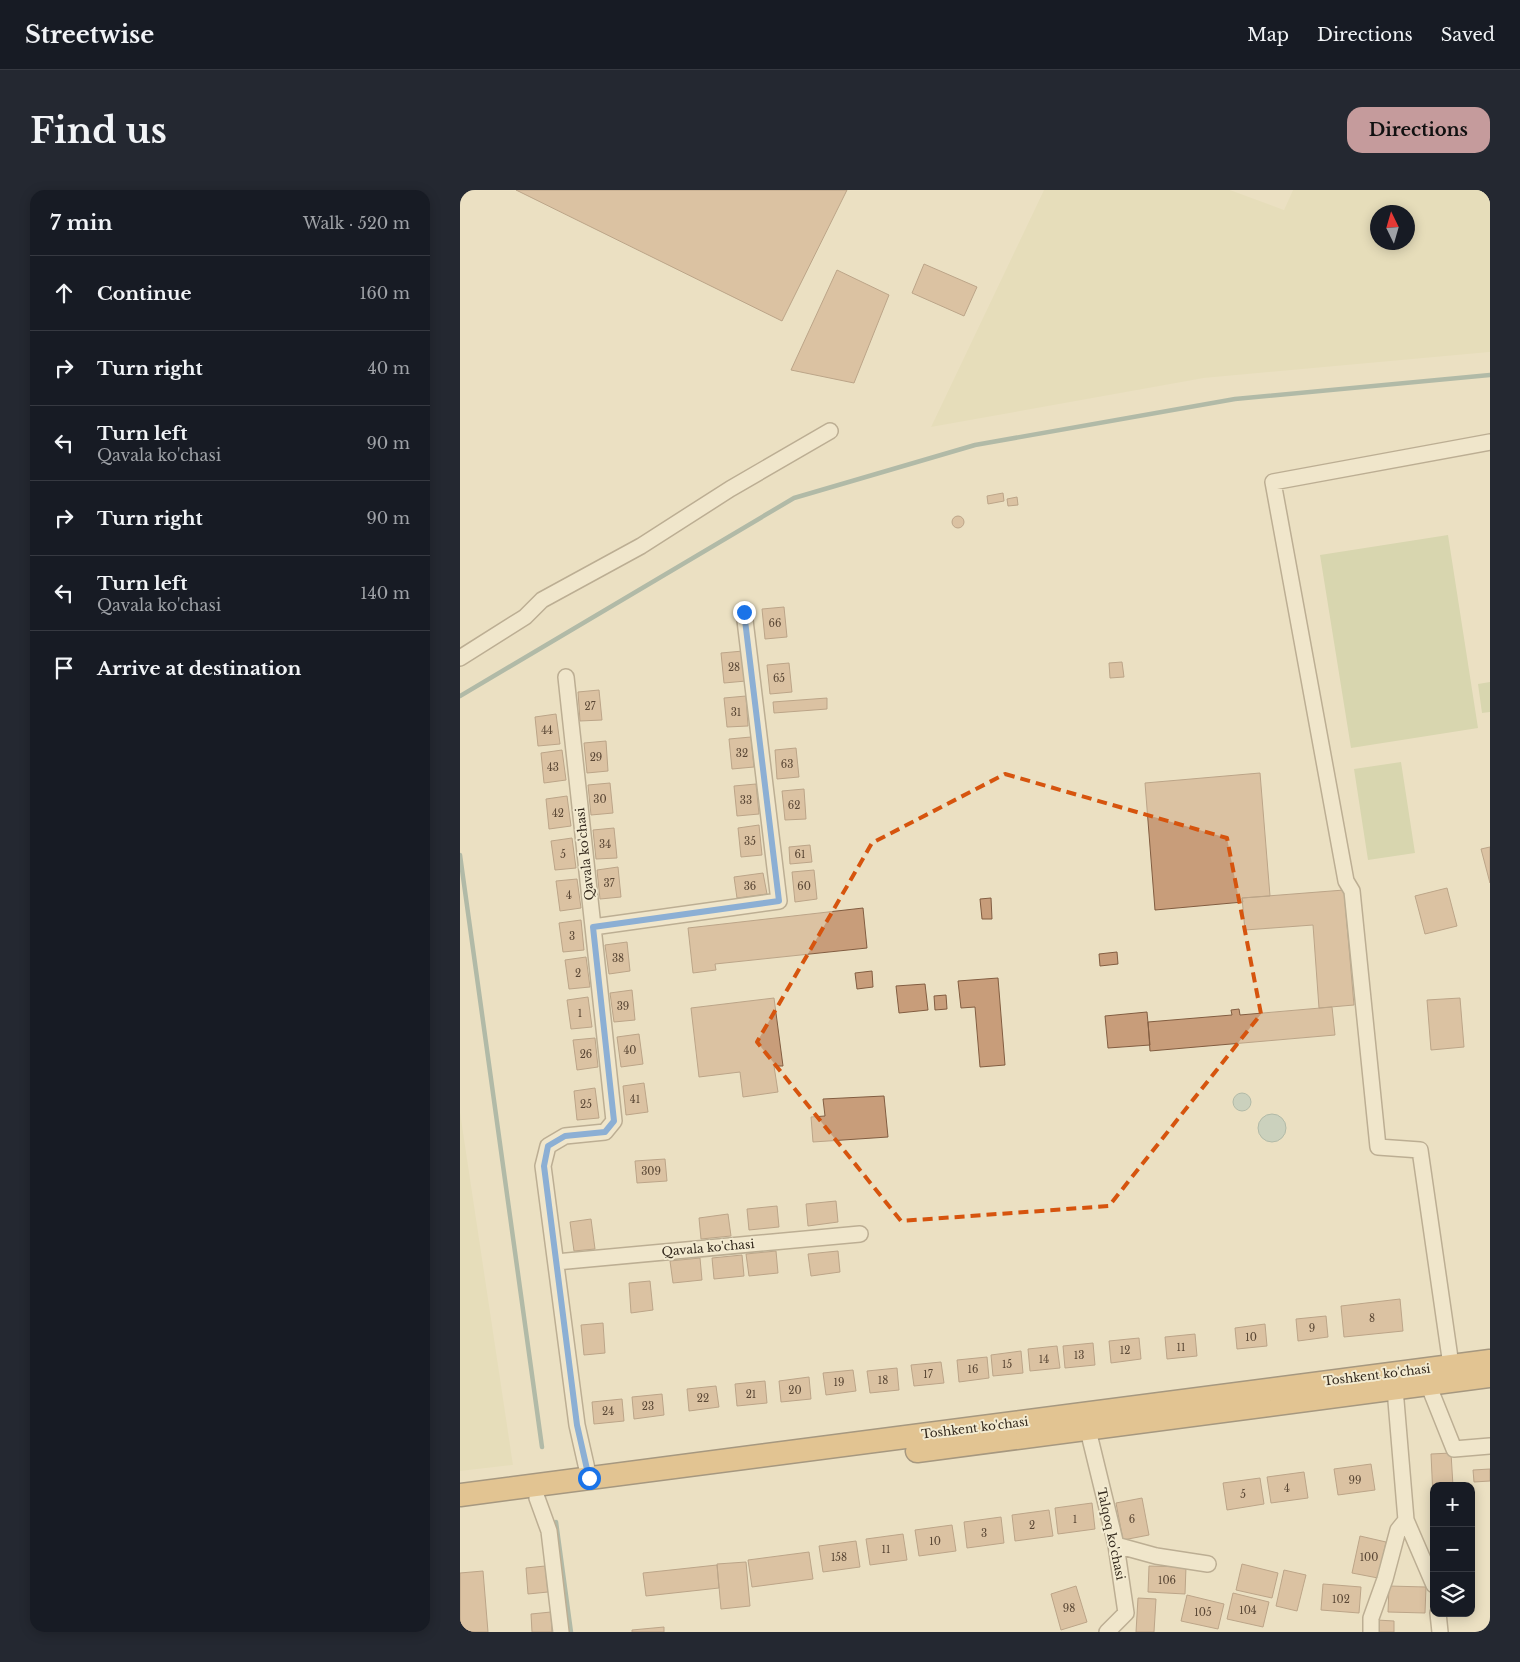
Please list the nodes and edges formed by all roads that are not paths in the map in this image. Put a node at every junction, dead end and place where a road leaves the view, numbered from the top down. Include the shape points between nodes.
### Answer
1 (830, 431) dead end
2 (1490, 442) edge
3 (744, 612) dead end
4 (460, 658) edge
5 (566, 677) dead end
6 (593, 927) junction
7 (860, 1234) dead end
8 (556, 1262) junction
9 (1490, 1363) edge
10 (1450, 1365) junction
11 (1428, 1384) junction
12 (1395, 1388) junction
13 (1088, 1430) junction
14 (1490, 1446) edge
15 (589, 1478) junction
16 (460, 1495) edge
17 (537, 1498) junction
18 (460, 1509) edge
19 (1406, 1520) junction
20 (1116, 1545) junction
21 (1208, 1564) dead end
22 (1430, 1576) edge
23 (1438, 1617) edge
24 (561, 1632) edge
25 (1107, 1632) edge
26 (1370, 1632) edge
27 (1440, 1632) edge

1 - 4 street via 641,546 542,600 525,617
2 - 10 street via 1272,482 1346,881 1352,891 1378,1147 1420,1150
3 - 6 street via 779,901
5 - 6 street, Qavala ko'chasi
6 - 8 street, Qavala ko'chasi via 614,1121 605,1132 565,1136 548,1146 544,1166
7 - 8 street, Qavala ko'chasi
8 - 15 street via 577,1425
9 - 10 highway, Toshkent ko'chasi
9 - 11 highway, Toshkent ko'chasi
10 - 15 highway, Toshkent ko'chasi
11 - 12 highway, Toshkent ko'chasi
11 - 14 street via 1454,1449
12 - 13 highway, Toshkent ko'chasi
12 - 19 street
13 - 17 highway, Toshkent ko'chasi
13 - 20 street, Talqoq ko'chasi
15 - 16 highway, Toshkent ko'chasi
17 - 18 highway, Toshkent ko'chasi
17 - 24 street via 549,1531
19 - 22 street
19 - 26 street via 1398,1530 1370,1618
20 - 21 street via 1156,1556
20 - 25 street, Talqoq ko'chasi via 1126,1613
23 - 27 street

